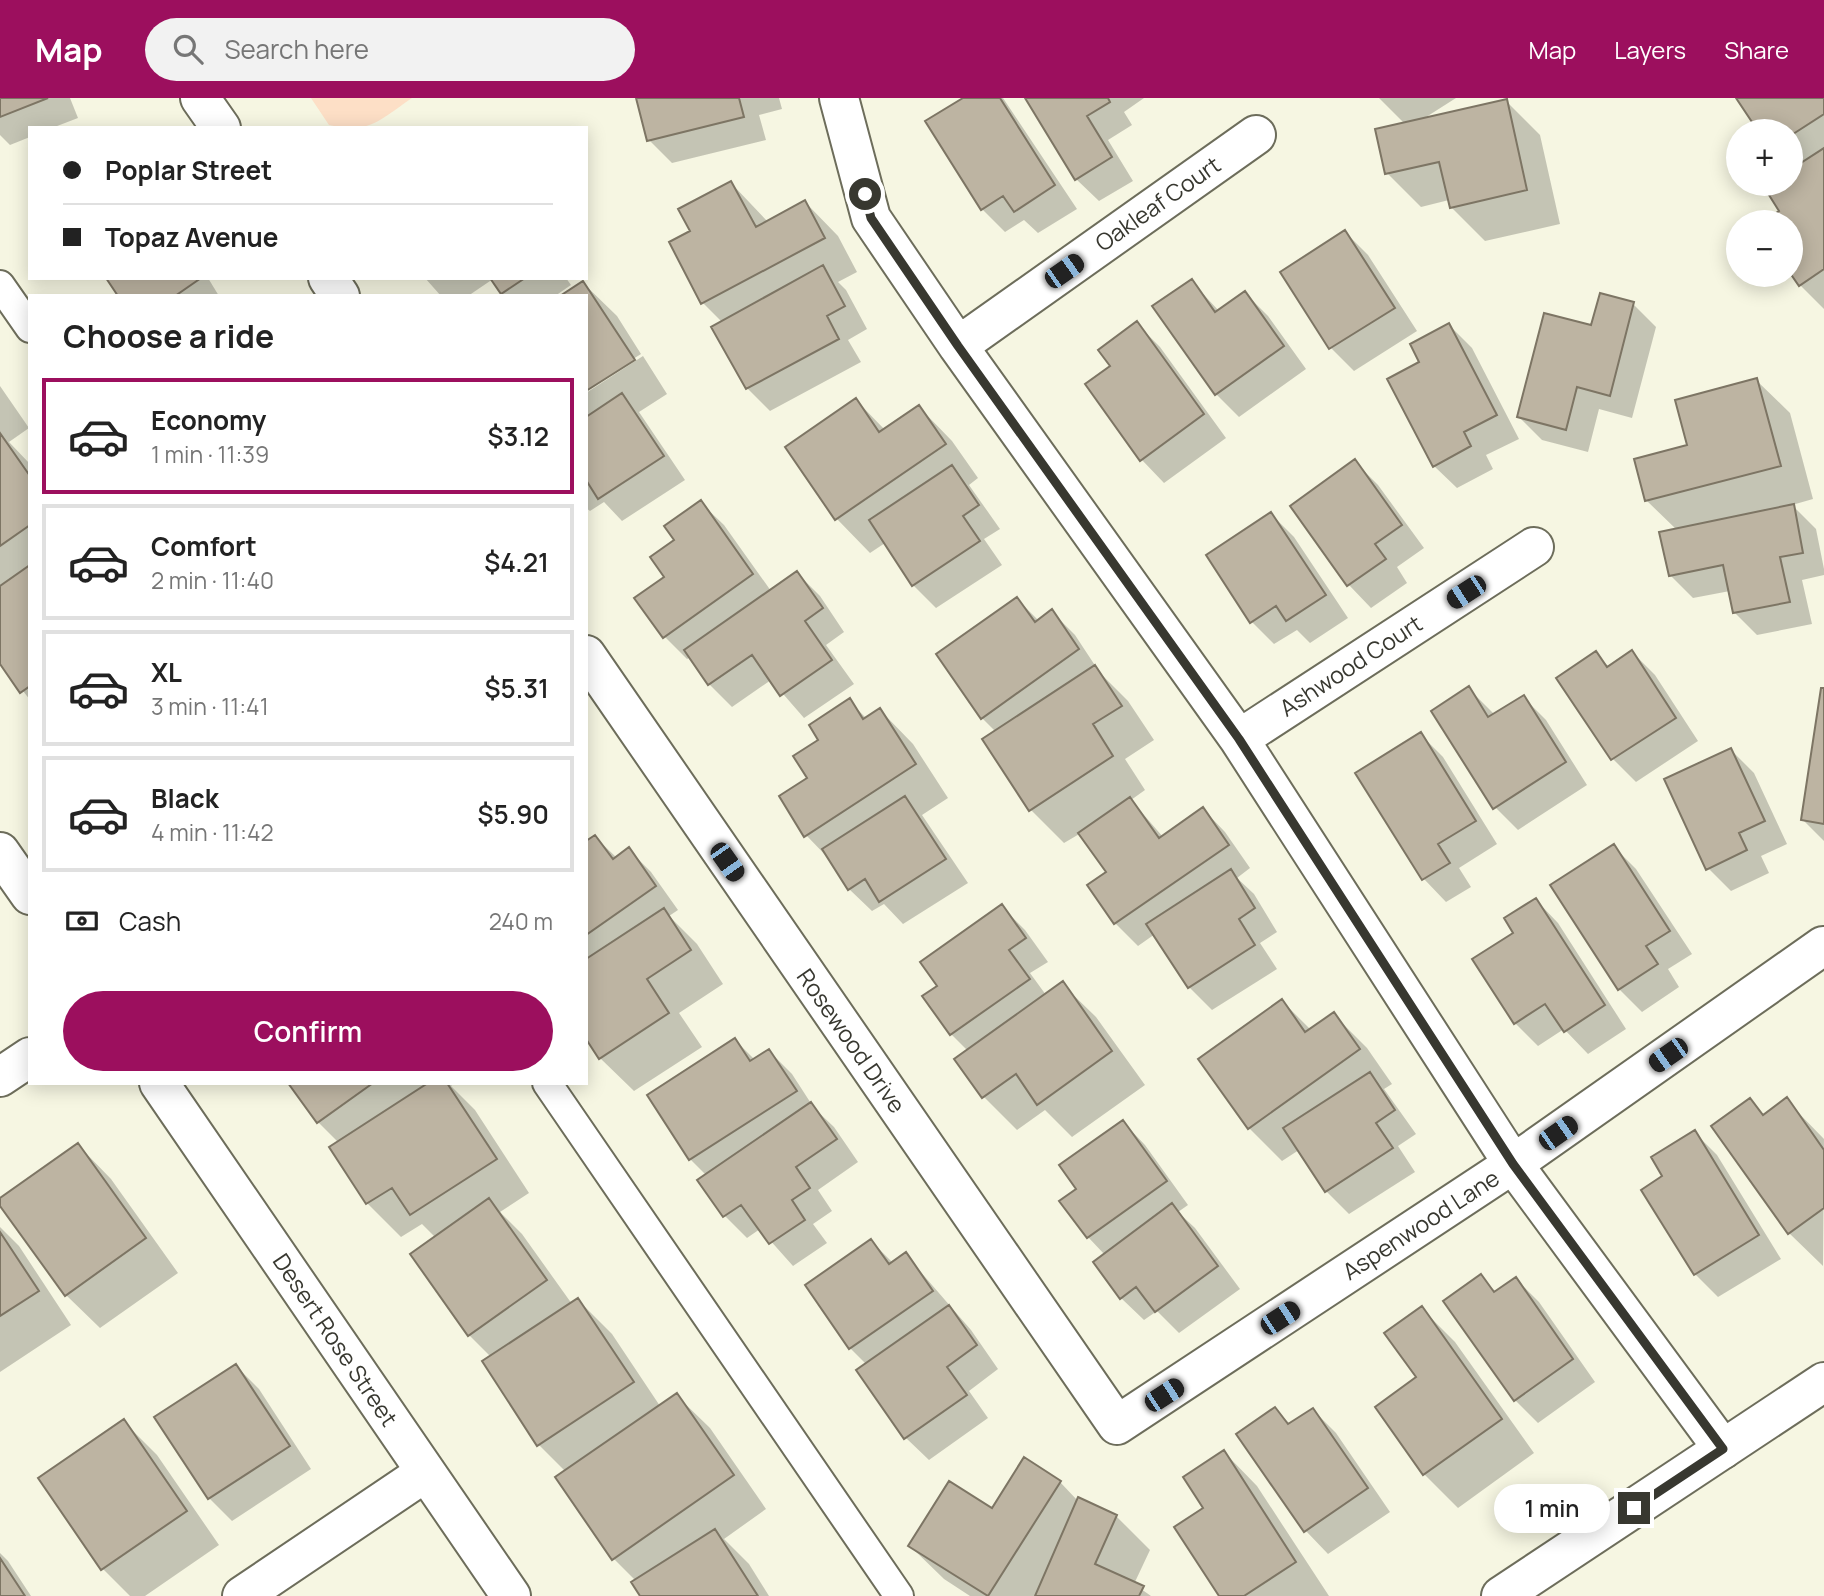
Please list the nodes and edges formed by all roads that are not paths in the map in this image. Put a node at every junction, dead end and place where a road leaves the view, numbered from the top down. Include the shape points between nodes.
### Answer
1 (201, 98) edge
2 (839, 98) edge
3 (221, 126) edge
4 (1256, 135) dead end
5 (0, 285) edge
6 (28, 325) edge
7 (958, 346) junction
8 (1534, 547) dead end
9 (588, 658) edge
10 (1239, 739) junction
11 (0, 852) edge
12 (28, 892) edge
13 (1823, 946) edge
14 (28, 1058) edge
15 (0, 1077) edge
16 (160, 1085) edge
17 (548, 1085) edge
18 (1513, 1164) junction
19 (1824, 1382) edge
20 (1117, 1425) joint
21 (1723, 1449) junction
22 (426, 1472) junction
23 (242, 1596) edge
24 (511, 1596) edge
25 (899, 1596) edge
26 (1501, 1596) edge

1 - 3 street
2 - 7 street via 871,218
4 - 7 street, Oakleaf Court
5 - 6 lane
7 - 10 street
8 - 10 street, Ashwood Court
9 - 20 street, Rosewood Drive
10 - 18 street
11 - 12 street
13 - 18 street, Aspenwood Lane
14 - 15 street
16 - 22 street, Desert Rose Street
17 - 25 lane
18 - 20 street, Aspenwood Lane
18 - 21 street
19 - 21 street
21 - 26 street
22 - 23 street
22 - 24 street, Desert Rose Street

